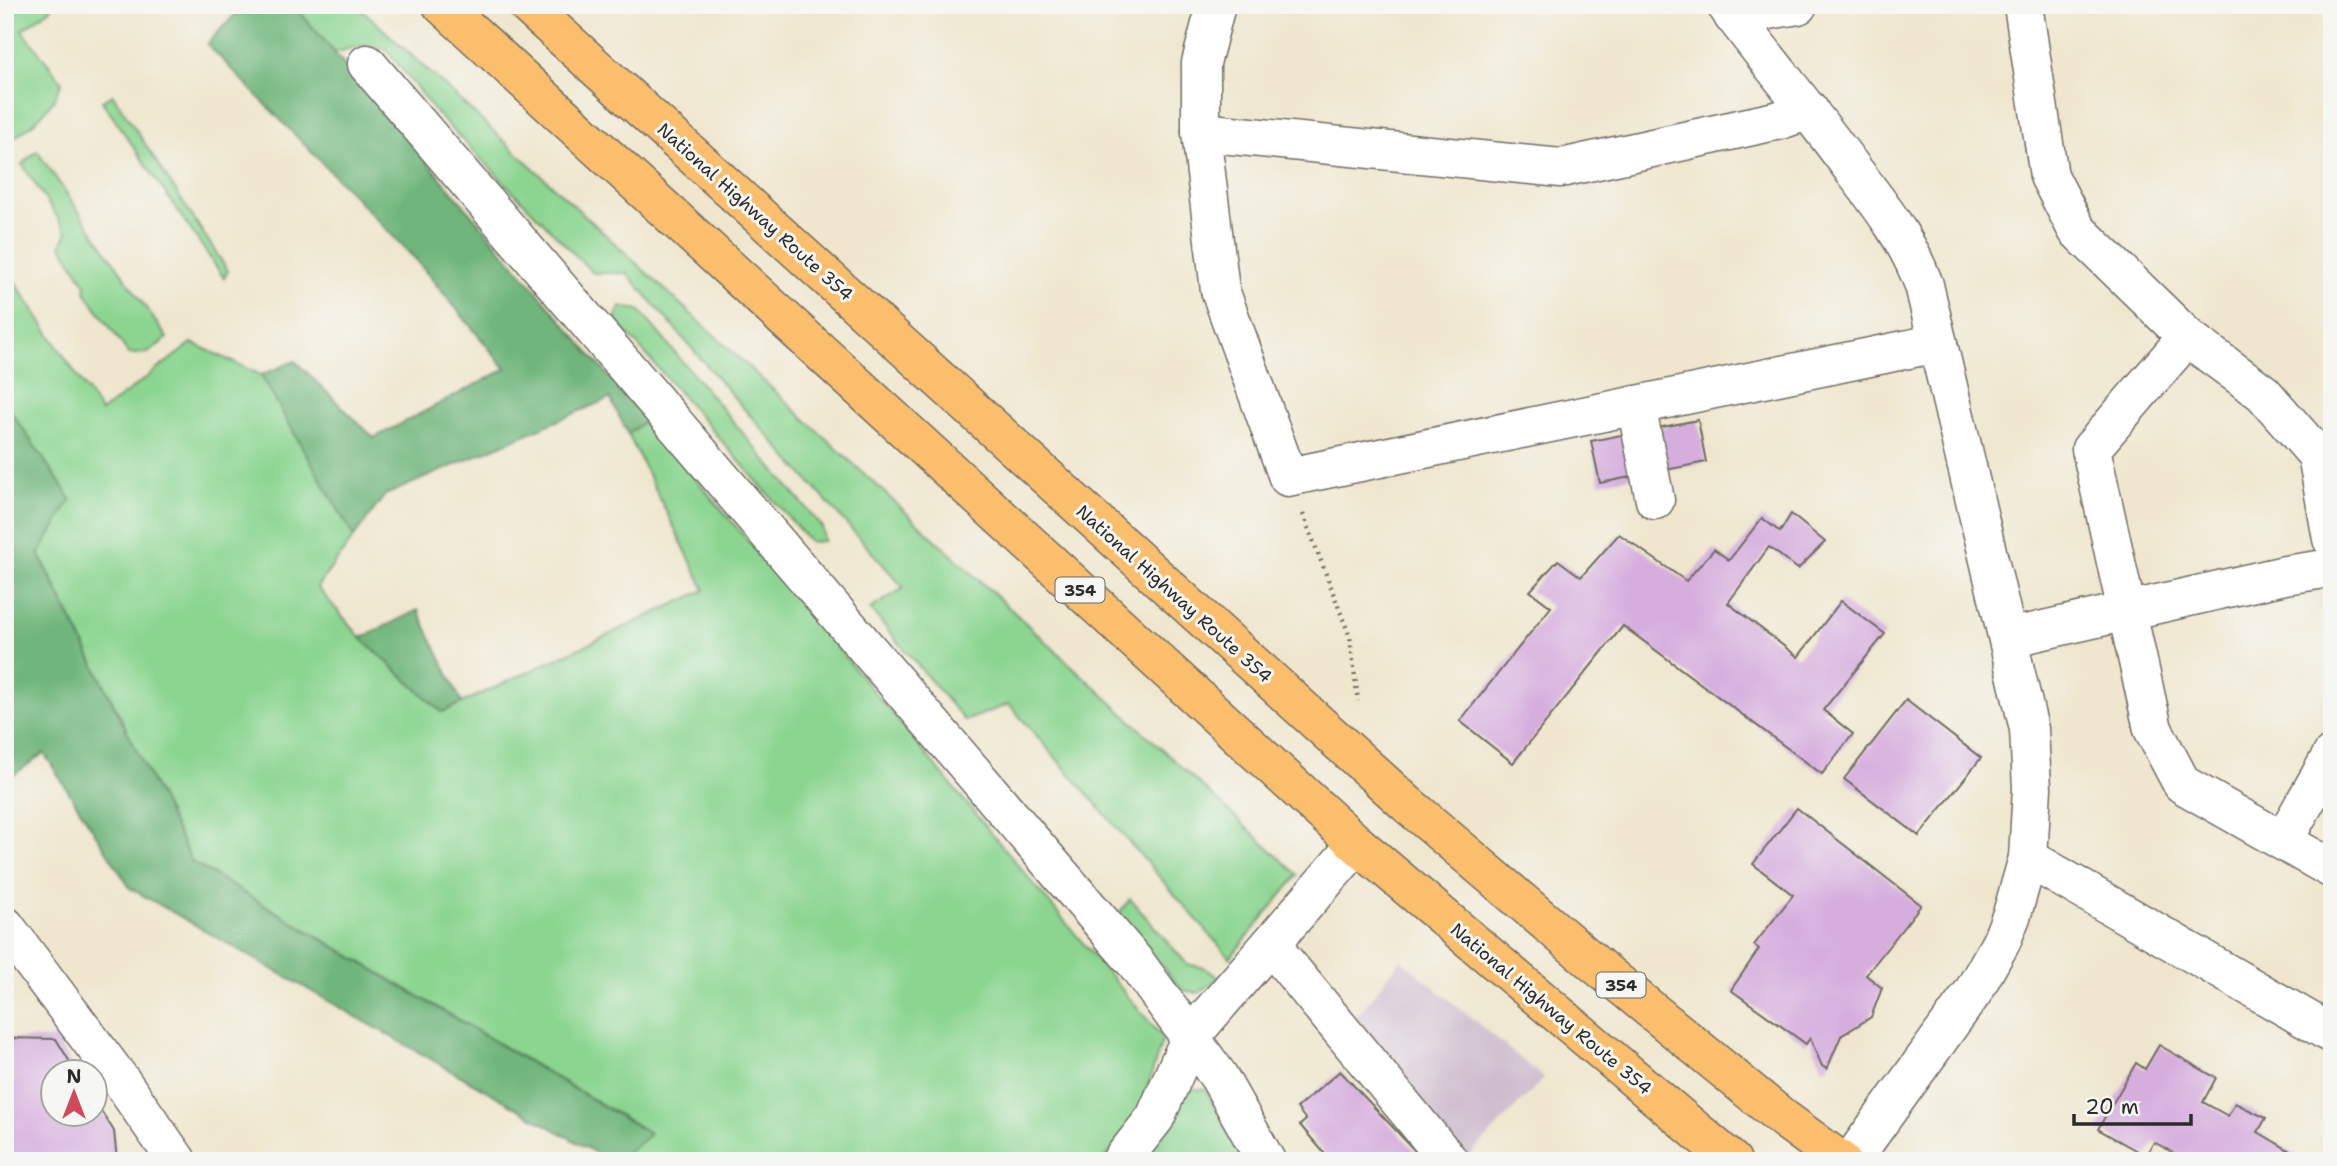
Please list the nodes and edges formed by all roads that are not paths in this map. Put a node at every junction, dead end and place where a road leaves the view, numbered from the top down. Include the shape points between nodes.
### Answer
1 (442, 5) edge
2 (527, 5) edge
3 (1216, 5) edge
4 (1798, 5) edge
5 (2023, 5) edge
6 (1730, 10) edge
7 (367, 64) dead end
8 (1809, 110) junction
9 (1201, 132) junction
10 (2187, 337) junction
11 (1938, 343) junction
12 (1636, 405) junction
13 (1656, 500) dead end
14 (2332, 539) edge
15 (2332, 568) edge
16 (2128, 611) junction
17 (2009, 638) junction
18 (2332, 755) edge
19 (2283, 841) junction
20 (1357, 844) junction
21 (2028, 859) junction
22 (2332, 869) edge
23 (5, 926) edge
24 (1270, 945) junction
25 (2332, 1034) edge
26 (1191, 1036) junction
27 (177, 1161) edge
28 (1121, 1161) edge
29 (1266, 1161) edge
30 (1449, 1161) edge
31 (1732, 1161) edge
32 (1841, 1161) edge
33 (1851, 1161) edge

1 - 20 highway, National Highway Route 354 / 354
2 - 32 highway, National Highway Route 354 / 354 via 1405,803 1595,964
3 - 9 street via 1201,63
4 - 6 street
5 - 10 street via 2049,176 2077,230
6 - 8 street
7 - 26 street via 1136,963
8 - 9 street via 1560,168
8 - 11 street via 1894,223 1913,256
9 - 12 street via 1220,290 1289,477
10 - 14 street via 2263,393 2317,455
10 - 16 street via 2091,449
11 - 12 street
11 - 17 street
12 - 13 street
15 - 16 street
16 - 17 street
16 - 19 street via 2153,729 2182,785
17 - 21 street via 2032,762
18 - 19 street
19 - 22 street
20 - 24 street
20 - 31 highway, National Highway Route 354 / 354
21 - 25 street
21 - 33 street via 2001,942 1973,992
23 - 27 street
24 - 26 street
24 - 30 street
26 - 28 street via 1154,1118
26 - 29 street

